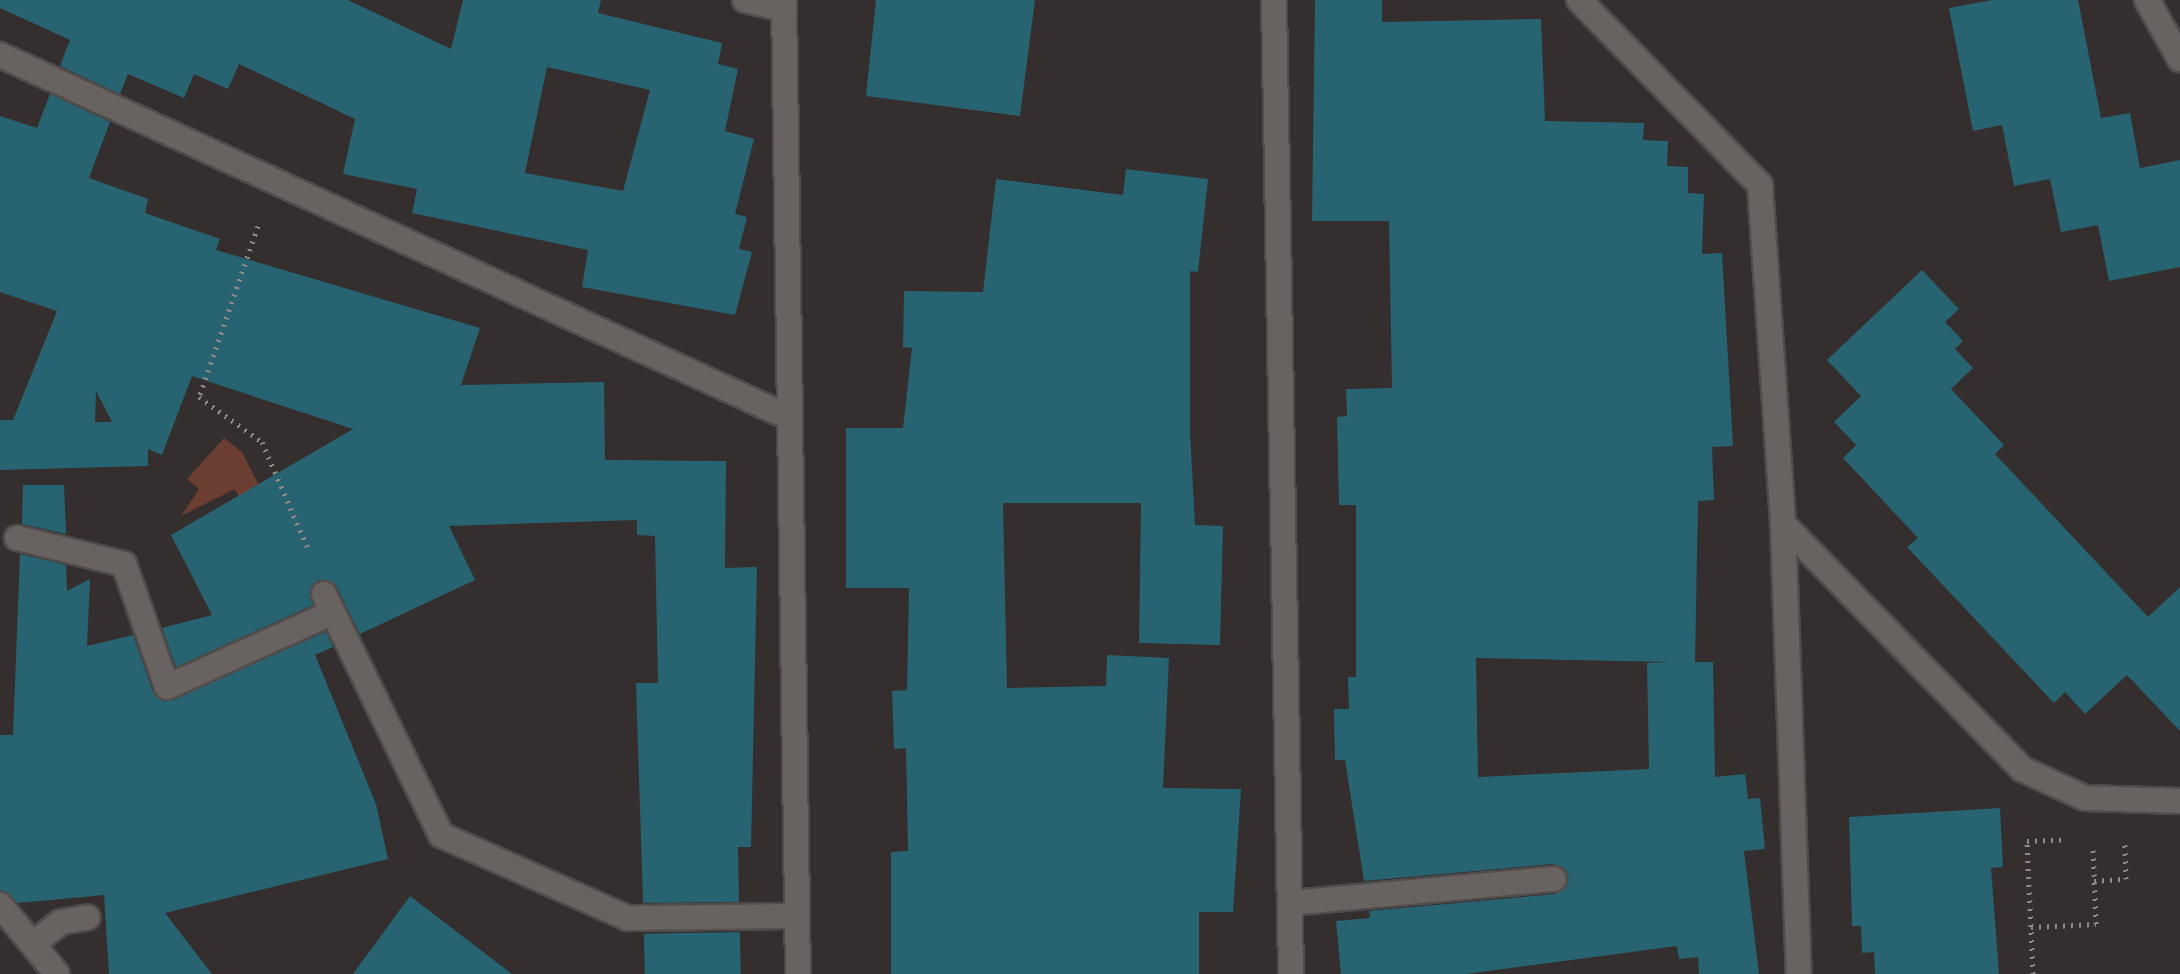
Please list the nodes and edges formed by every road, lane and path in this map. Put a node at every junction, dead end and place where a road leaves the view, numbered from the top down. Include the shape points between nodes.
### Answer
1 (745, 0) edge
2 (1274, 0) edge
3 (1579, 0) edge
4 (2147, 0) edge
5 (784, 4) edge
6 (0, 55) edge
7 (2180, 59) edge
8 (242, 272) dead end
9 (788, 417) junction
10 (1783, 524) junction
11 (17, 538) dead end
12 (313, 560) dead end
13 (2180, 801) edge
14 (2066, 839) dead end
15 (2080, 839) dead end
16 (1554, 879) dead end
17 (2126, 879) dead end
18 (2094, 881) junction
19 (1290, 903) junction
20 (0, 905) edge
21 (796, 916) junction
22 (88, 917) dead end
23 (2031, 927) junction
24 (34, 943) junction
25 (57, 974) edge
26 (798, 974) edge
27 (1291, 974) edge
28 (1799, 974) edge
29 (2033, 974) edge

1 - 5 street
2 - 19 street
3 - 10 street via 1760,185
4 - 7 street
5 - 9 street
6 - 9 street
8 - 12 path via 199,397 262,442
9 - 21 street
10 - 13 street via 2022,769 2085,798
10 - 28 street
11 - 21 street via 124,564 167,687 328,603 441,835 627,918
14 - 23 path via 2027,841
15 - 18 path via 2093,838
16 - 19 street
17 - 18 path
18 - 23 path via 2096,924
19 - 27 street
20 - 24 street
21 - 26 street
22 - 24 street via 61,922
23 - 29 path
24 - 25 street

